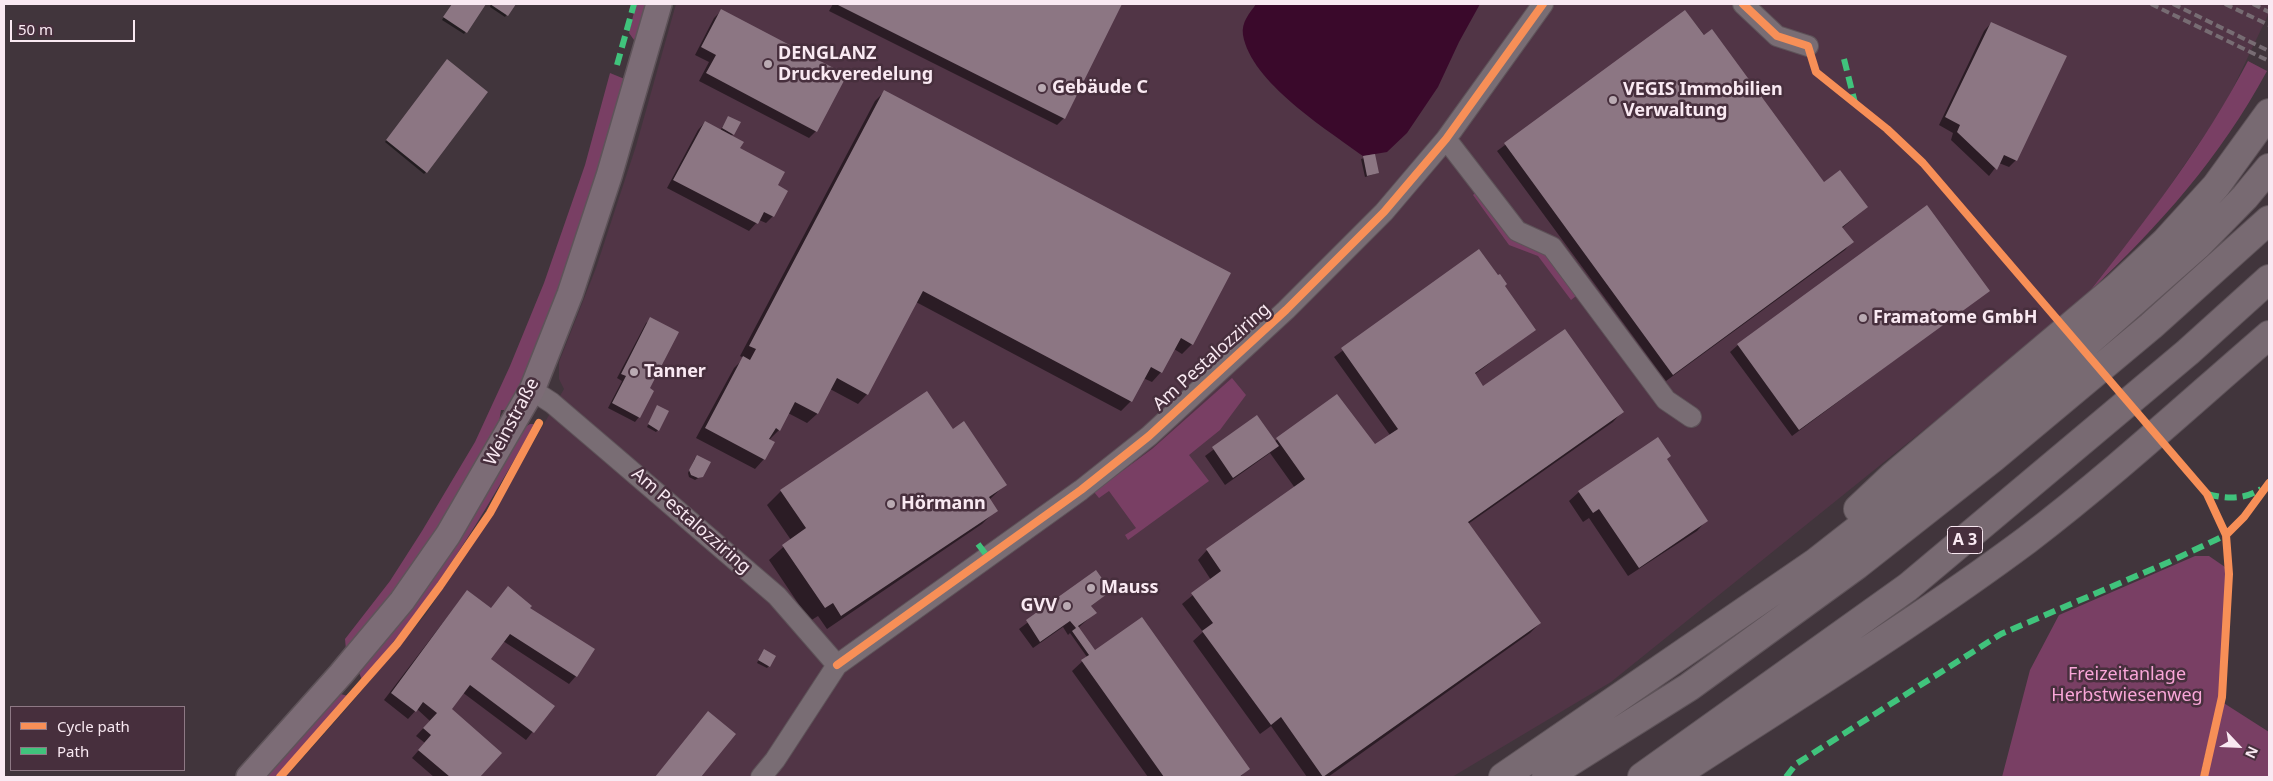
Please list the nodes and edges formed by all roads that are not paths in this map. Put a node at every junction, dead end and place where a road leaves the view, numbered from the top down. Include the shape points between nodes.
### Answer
1 (659, 4) edge
2 (1543, 4) edge
3 (1744, 4) edge
4 (1808, 46) dead end
5 (2269, 113) edge
6 (1446, 139) junction
7 (2269, 168) edge
8 (2269, 220) edge
9 (2269, 279) edge
10 (2269, 335) edge
11 (532, 390) junction
12 (1691, 417) dead end
13 (1713, 634) junction
14 (837, 666) junction
15 (249, 777) edge
16 (761, 777) edge
17 (1502, 777) edge
18 (1546, 777) edge
19 (1642, 777) edge
20 (1672, 777) edge

1 - 11 main road, Weinstraße via 610,176 570,294
2 - 6 street, Am Pestalozziring
3 - 4 street via 1777,36
5 - 13 highway via 2216,186 2138,268
6 - 12 street via 1517,231 1552,247 1666,400
6 - 14 street, Am Pestalozziring via 1384,212 1292,304 1149,436 1081,490
7 - 13 highway via 2198,244 2019,403 1816,562
8 - 18 highway, A 3 via 2136,339 1856,565 1689,687
9 - 19 highway, A 3 via 1908,587
10 - 20 highway via 2027,540 1938,603
11 - 14 street, Am Pestalozziring via 777,596
11 - 15 main road, Weinstraße via 448,534 402,601
13 - 17 highway
14 - 16 street, Am Pestalozziring

